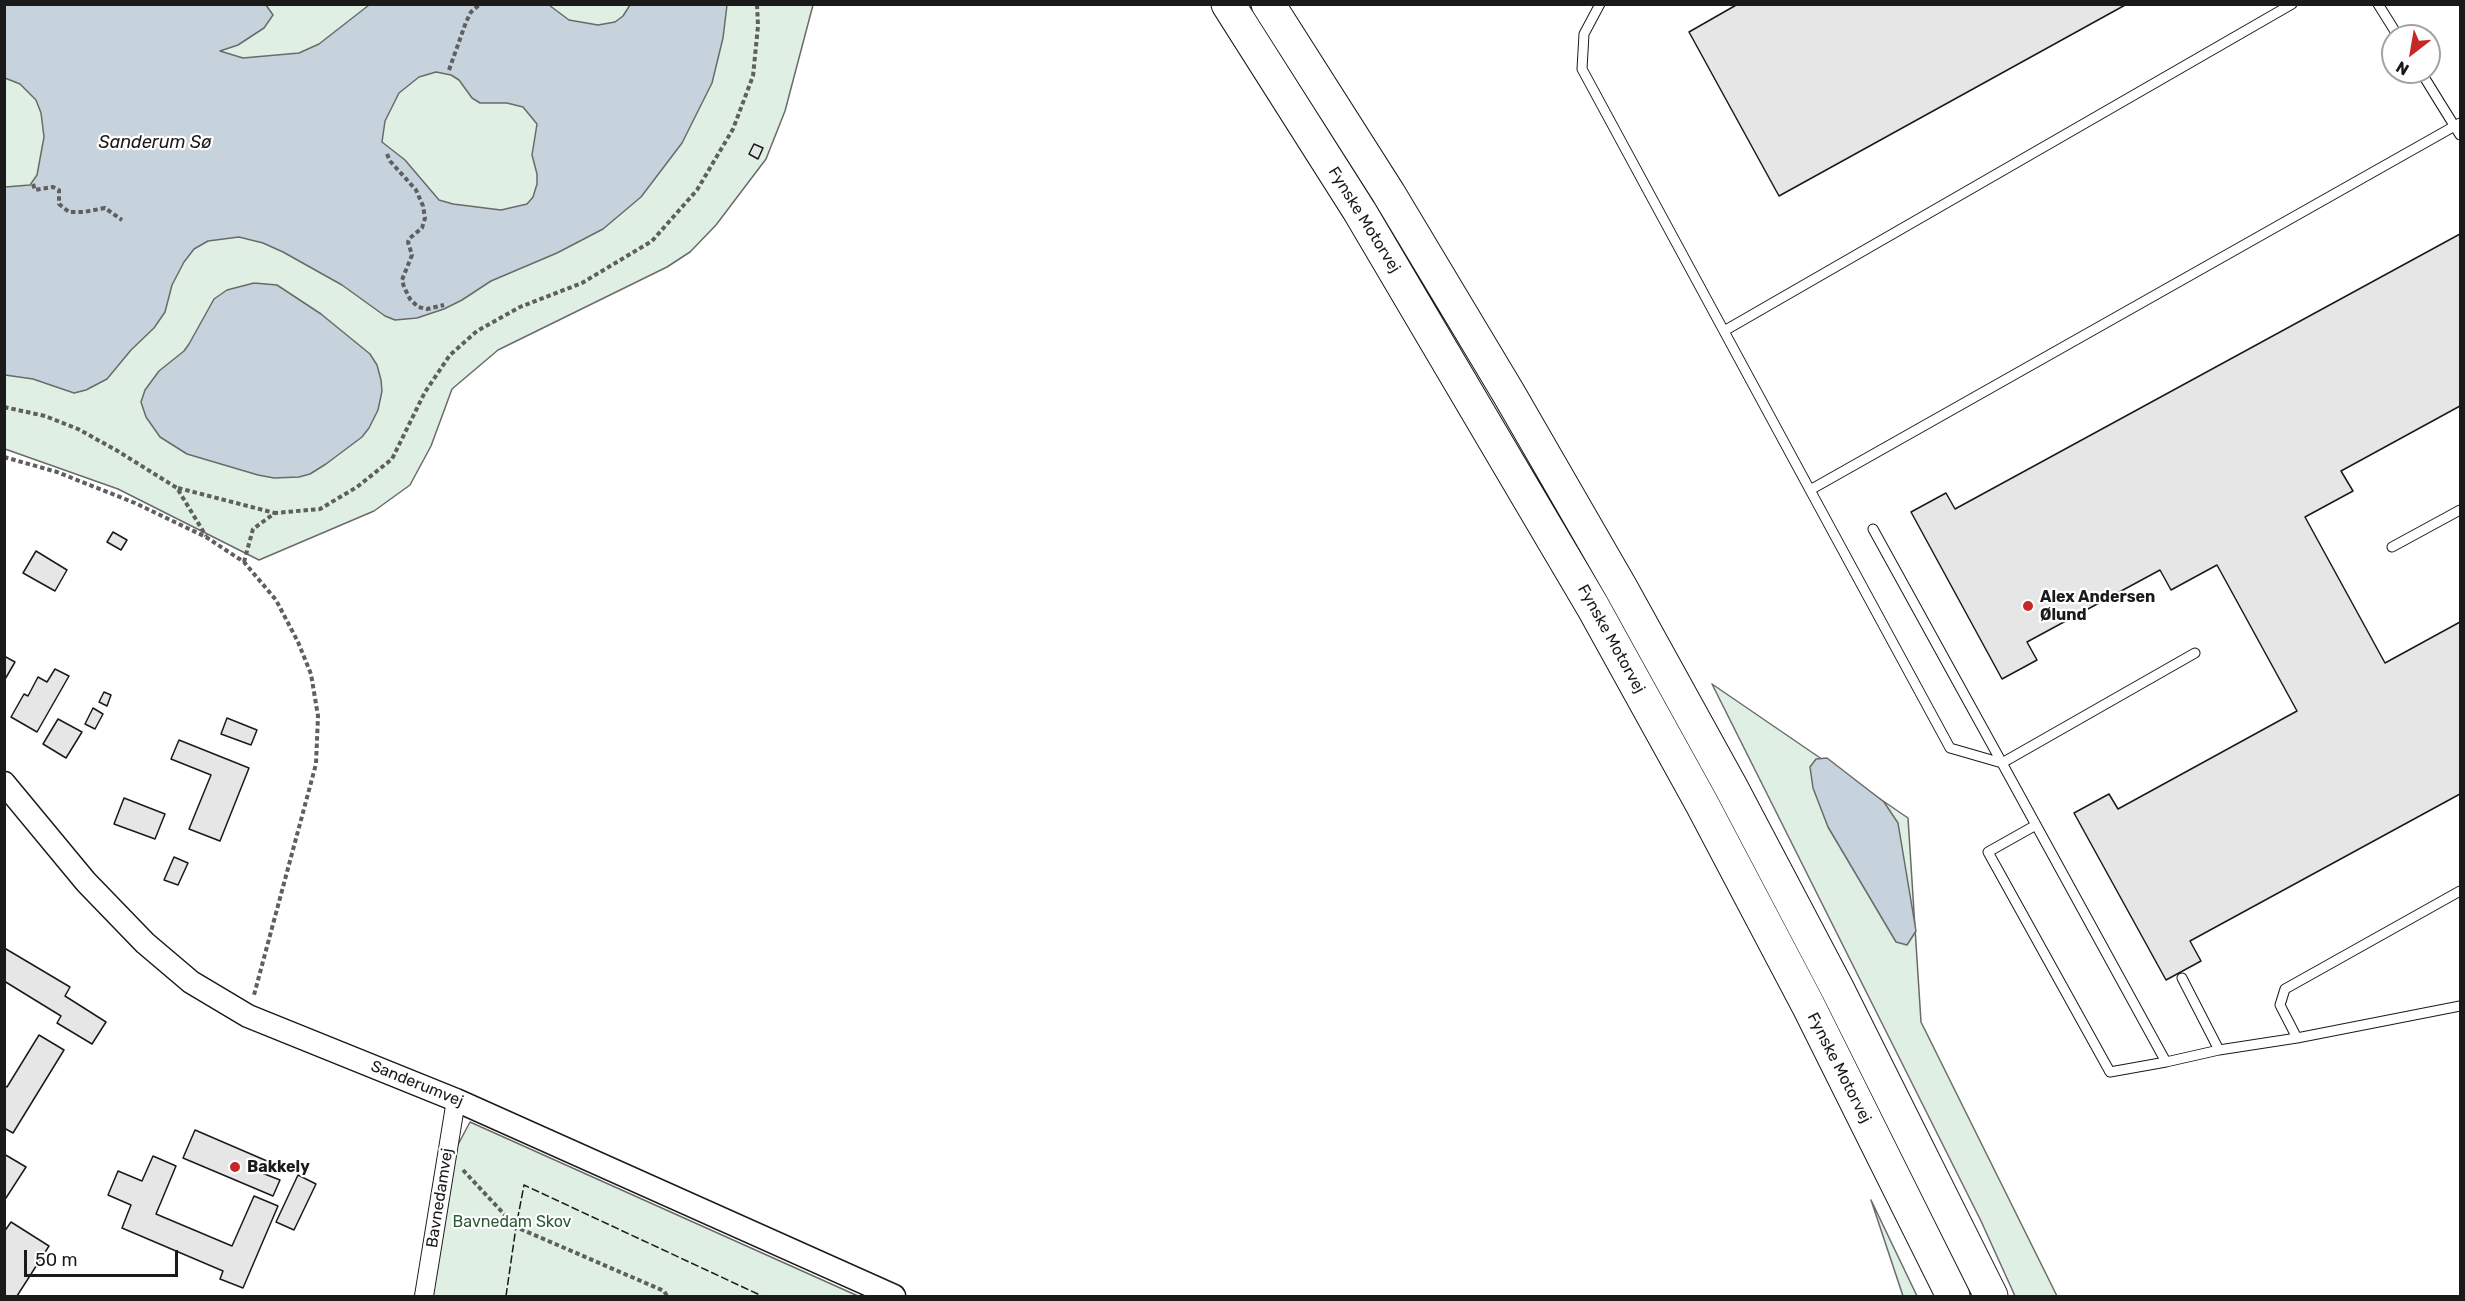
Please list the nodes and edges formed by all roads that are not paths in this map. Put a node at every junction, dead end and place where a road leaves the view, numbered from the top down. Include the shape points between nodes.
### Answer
1 (1228, 4) edge
2 (1268, 4) edge
3 (1600, 4) edge
4 (2292, 4) edge
5 (2378, 4) edge
6 (2390, 24) edge
7 (2430, 84) edge
8 (2458, 124) edge
9 (2460, 135) edge
10 (1724, 331) junction
11 (1810, 490) junction
12 (2460, 510) edge
13 (1873, 529) dead end
14 (2391, 547) dead end
15 (2195, 653) dead end
16 (2002, 763) junction
17 (4, 783) edge
18 (2036, 825) junction
19 (2460, 891) edge
20 (2182, 978) dead end
21 (2460, 1006) edge
22 (2297, 1038) junction
23 (2219, 1050) junction
24 (2166, 1062) junction
25 (456, 1100) junction
26 (424, 1296) edge
27 (894, 1296) edge
28 (1953, 1296) edge
29 (1990, 1296) edge

1 - 28 highway, Fynske Motorvej via 1360,212 1593,607 1808,1005
2 - 29 highway, Fynske Motorvej via 1395,204 1621,588 1833,980
3 - 10 lane via 1584,34 1582,69
4 - 10 lane
5 - 6 lane
7 - 8 lane
8 - 9 lane
8 - 11 lane
10 - 11 lane
11 - 16 lane via 1950,748
12 - 14 lane
13 - 16 lane
15 - 16 lane
16 - 18 lane
17 - 25 street, Sanderumvej via 86,882 145,943 191,982 248,1016
18 - 24 lane
18 - 24 lane via 1988,852 2110,1072
19 - 22 lane via 2285,989 2280,1005
20 - 23 lane
21 - 22 lane
22 - 23 lane
23 - 24 lane
25 - 26 street, Bavnedamvej
25 - 27 street, Sanderumvej

